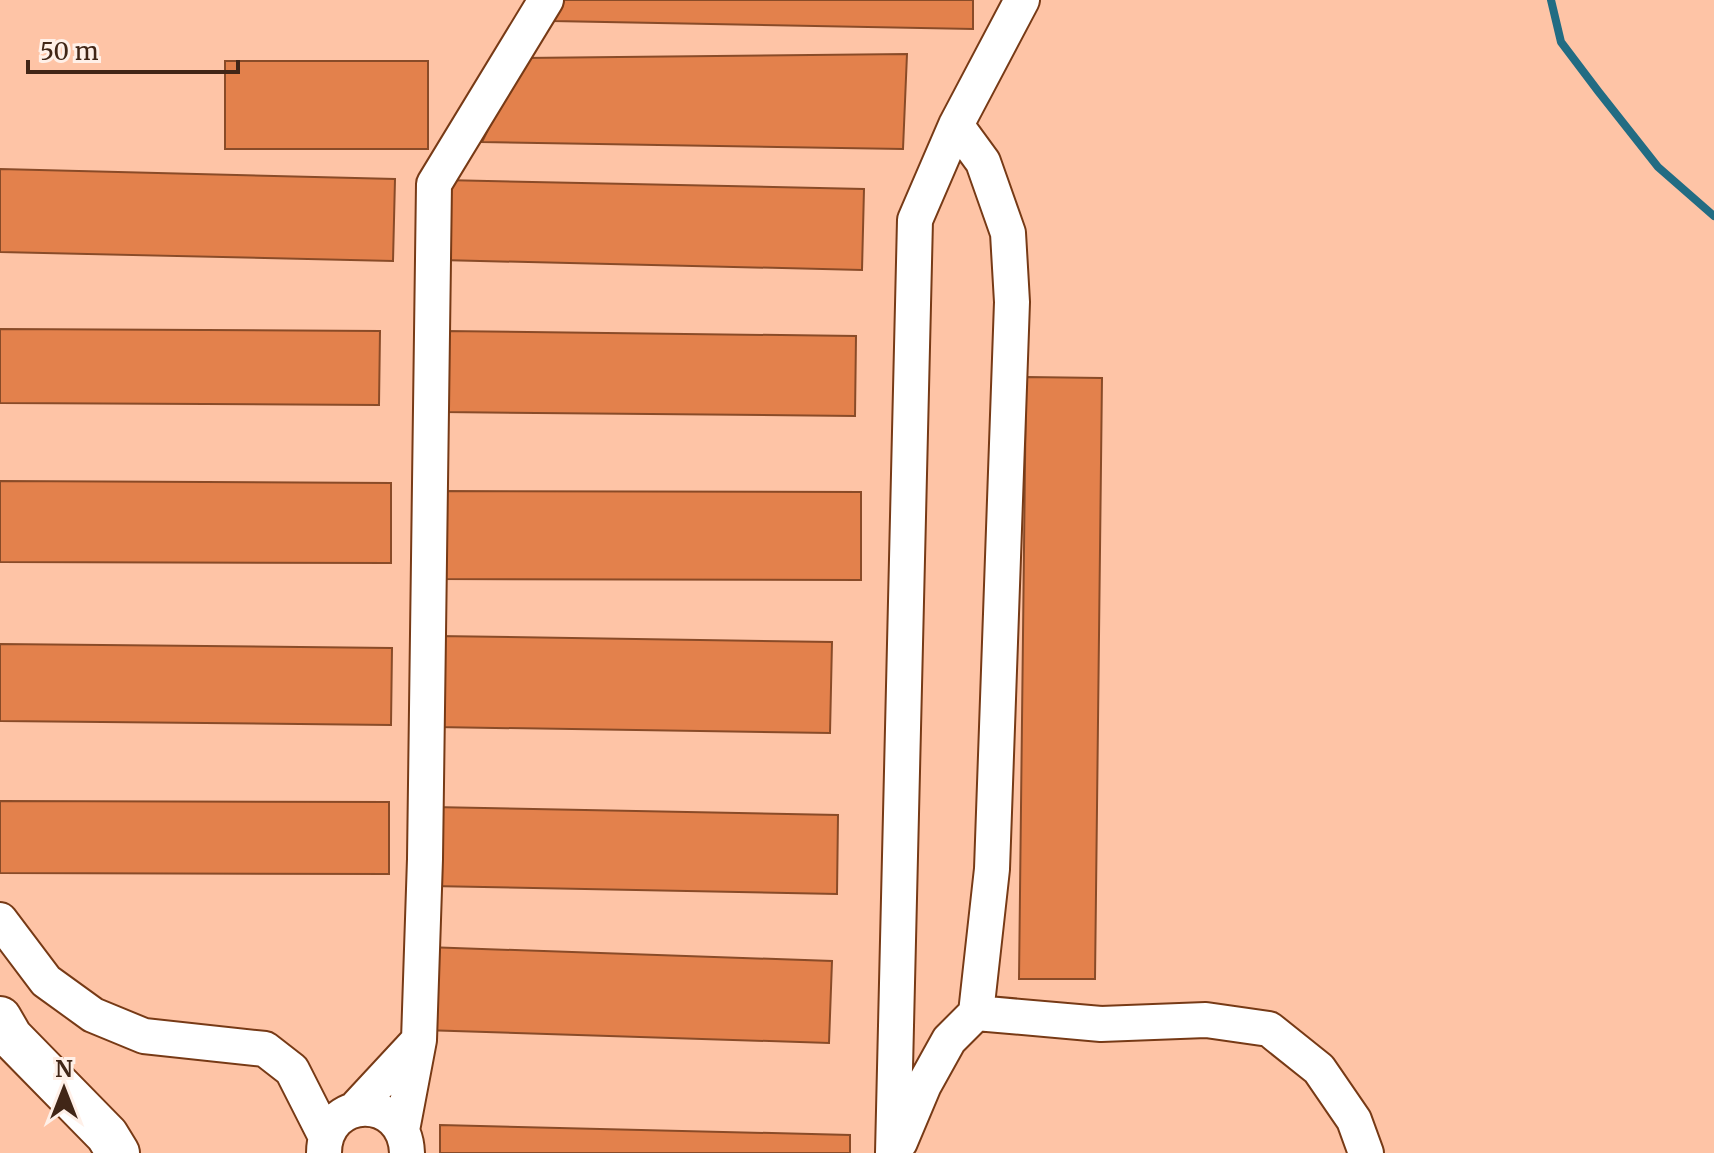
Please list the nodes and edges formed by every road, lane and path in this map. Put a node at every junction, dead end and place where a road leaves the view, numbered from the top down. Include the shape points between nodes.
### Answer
1 (546, 0) edge
2 (1022, 0) edge
3 (956, 125) junction
4 (0, 920) edge
5 (976, 1013) junction
6 (0, 1018) edge
7 (419, 1040) junction
8 (354, 1110) junction
9 (404, 1141) edge
10 (321, 1148) edge
11 (118, 1153) edge
12 (894, 1153) edge
13 (1366, 1153) edge

1 - 7 lane via 434,184
2 - 3 lane
3 - 5 lane via 983,162 1008,233 1012,302 992,869
3 - 12 lane via 915,220
4 - 10 lane via 46,981 93,1015 144,1036 265,1049 292,1070
5 - 12 lane via 949,1040
5 - 13 lane via 1101,1024 1206,1020 1269,1029 1319,1069 1354,1120
6 - 11 main road via 11,1037 107,1135
7 - 8 lane
7 - 9 lane
8 - 9 lane via 382,1111 394,1119
8 - 10 lane via 332,1125

